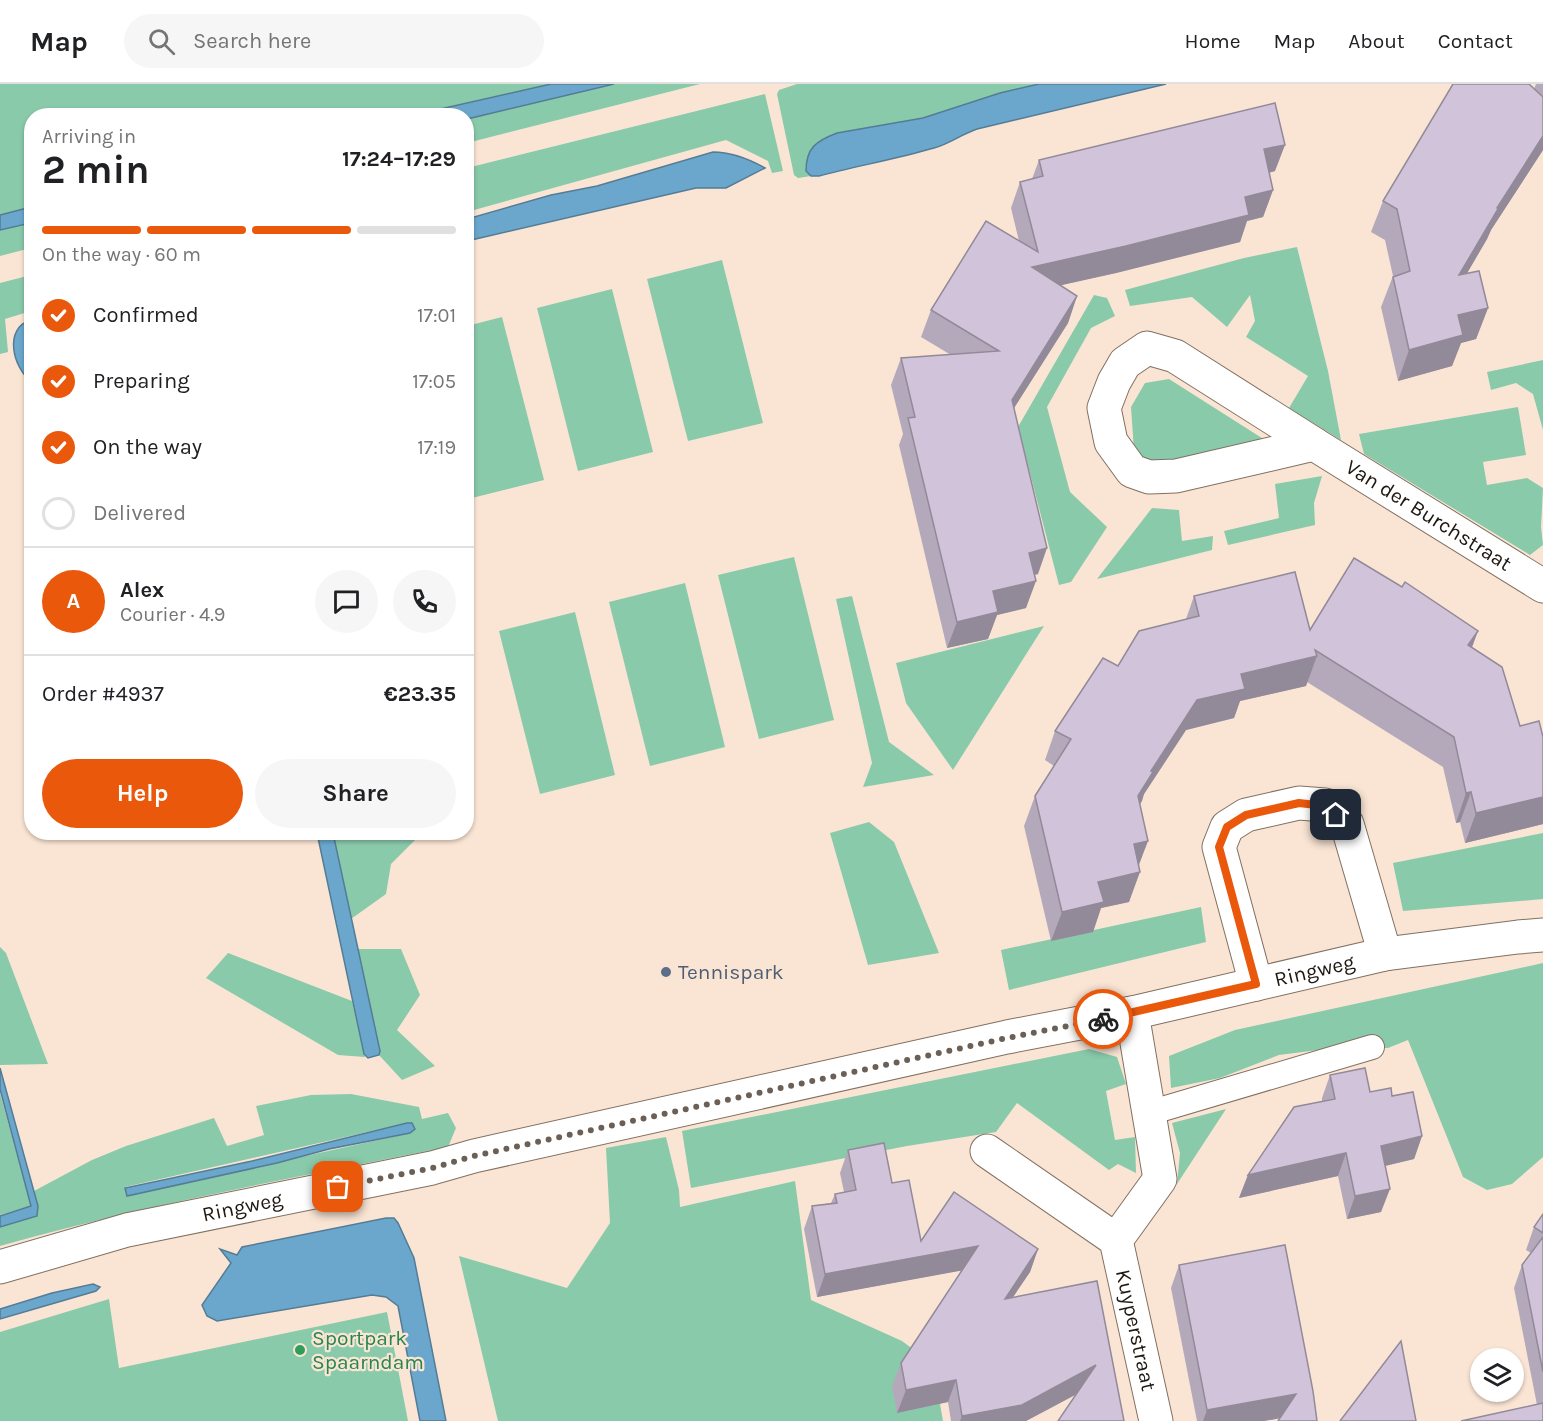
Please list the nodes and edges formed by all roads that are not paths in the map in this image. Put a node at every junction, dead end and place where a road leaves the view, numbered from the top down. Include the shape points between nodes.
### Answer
1 (1314, 444) junction
2 (1543, 586) edge
3 (1543, 935) edge
4 (1385, 954) junction
5 (1256, 984) junction
6 (1132, 1013) junction
7 (1372, 1047) dead end
8 (1149, 1113) junction
9 (987, 1151) dead end
10 (1116, 1240) junction
11 (0, 1266) edge
12 (1156, 1421) edge

1 - 1 street, Van der Burchstraat via 1175,356 1147,348 1125,363 1104,408 1111,442 1132,471 1149,477 1176,476
1 - 2 street, Van der Burchstraat
3 - 4 street, Ringweg
4 - 5 street, Ringweg
4 - 5 street via 1347,824 1325,806 1299,803 1246,815 1227,827 1219,847
5 - 6 street, Ringweg
6 - 8 street, Kuyperstraat
6 - 11 street, Ringweg via 432,1168 127,1230
7 - 8 lane
8 - 10 street, Kuyperstraat via 1160,1179
9 - 10 street, Kuyperstraat
10 - 12 street, Kuyperstraat

